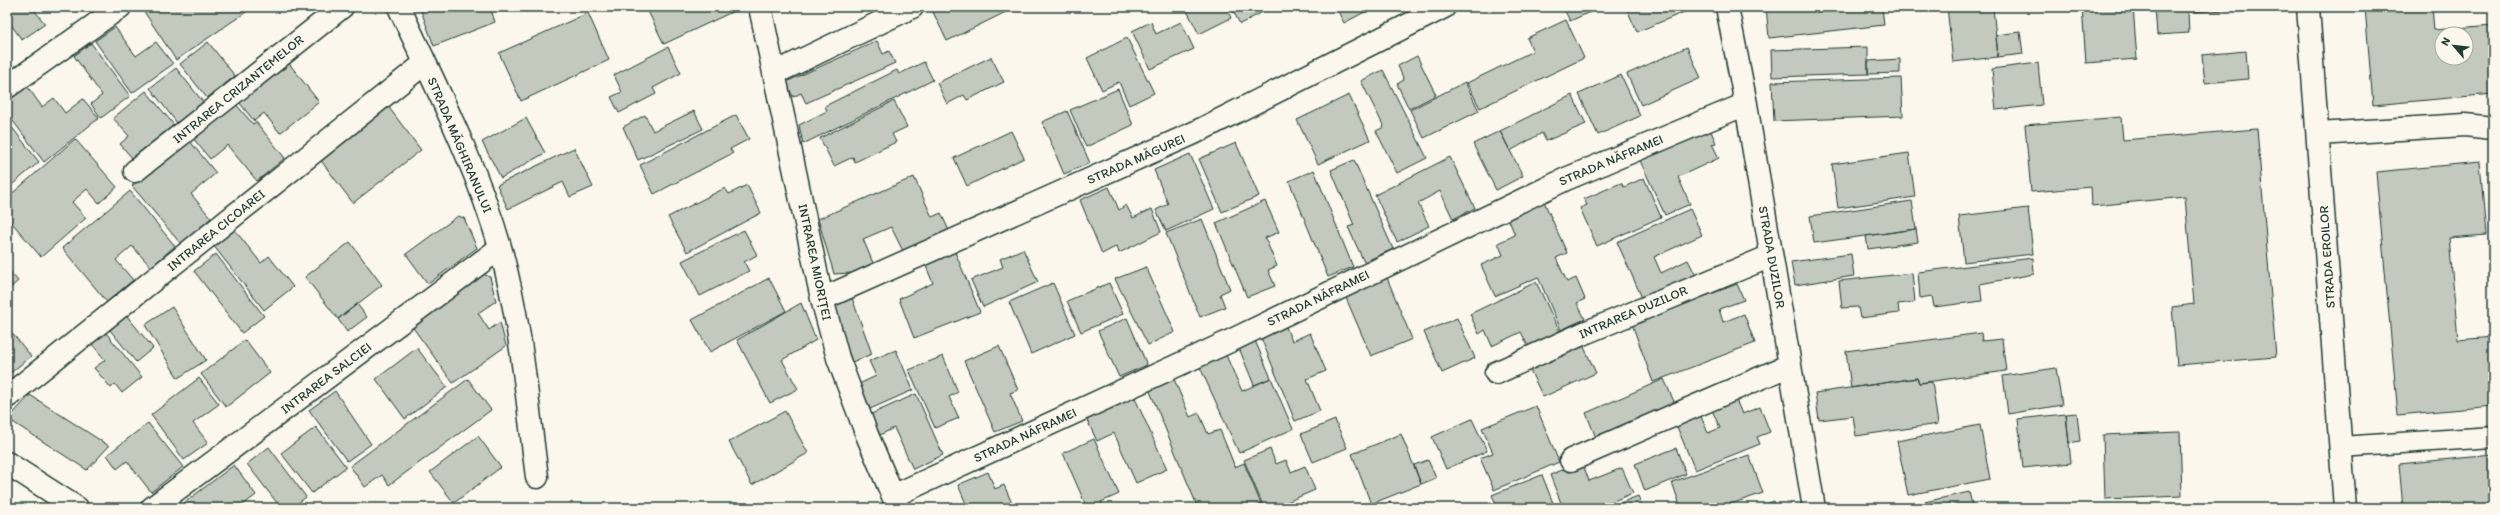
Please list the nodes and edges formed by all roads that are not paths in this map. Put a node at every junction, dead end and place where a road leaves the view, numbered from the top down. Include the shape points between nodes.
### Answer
1 (120, 7) edge
2 (342, 7) edge
3 (399, 7) edge
4 (760, 7) edge
5 (912, 7) edge
6 (1444, 7) edge
7 (1727, 7) edge
8 (2308, 7) edge
9 (425, 63) junction
10 (775, 73) junction
11 (7, 87) edge
12 (1746, 104) junction
13 (2493, 128) edge
14 (2318, 134) junction
15 (135, 171) dead end
16 (500, 248) junction
17 (1771, 256) junction
18 (822, 299) junction
19 (1790, 365) junction
20 (1496, 373) dead end
21 (7, 397) edge
22 (2493, 437) edge
23 (2340, 448) junction
24 (1571, 460) dead end
25 (7, 463) edge
26 (537, 476) dead end
27 (896, 502) edge
28 (77, 508) edge
29 (152, 508) edge
30 (1814, 508) edge
31 (2345, 508) edge

1 - 11 street
2 - 15 street, INTRAREA CRIZANTEMELOR
3 - 9 street, STRADA MĂGHIRANULUI
4 - 10 street, INTRAREA MIORIȚEI
5 - 10 street
6 - 18 street, STRADA MĂGUREI via 1194,133
7 - 12 street, STRADA DUZILOR
8 - 14 street, STRADA EROILOR
9 - 16 street, STRADA MĂGHIRANULUI via 476,177
9 - 21 street, INTRAREA CICOAREI
10 - 18 street, INTRAREA MIORIȚEI
12 - 17 street, STRADA DUZILOR
12 - 27 street, STRADA NĂFRAMEI via 1566,178
13 - 14 street via 2465,125
14 - 23 street, STRADA EROILOR
16 - 26 street, STRADA MĂGHIRANULUI via 518,332
16 - 29 street, INTRAREA SALCIEI
17 - 19 street, STRADA DUZILOR
17 - 20 street, INTRAREA DUZILOR via 1589,331
18 - 27 street, INTRAREA MIORIȚEI via 841,365
19 - 24 street
19 - 30 street, STRADA DUZILOR
22 - 23 lane
23 - 31 street, STRADA EROILOR
25 - 28 street

